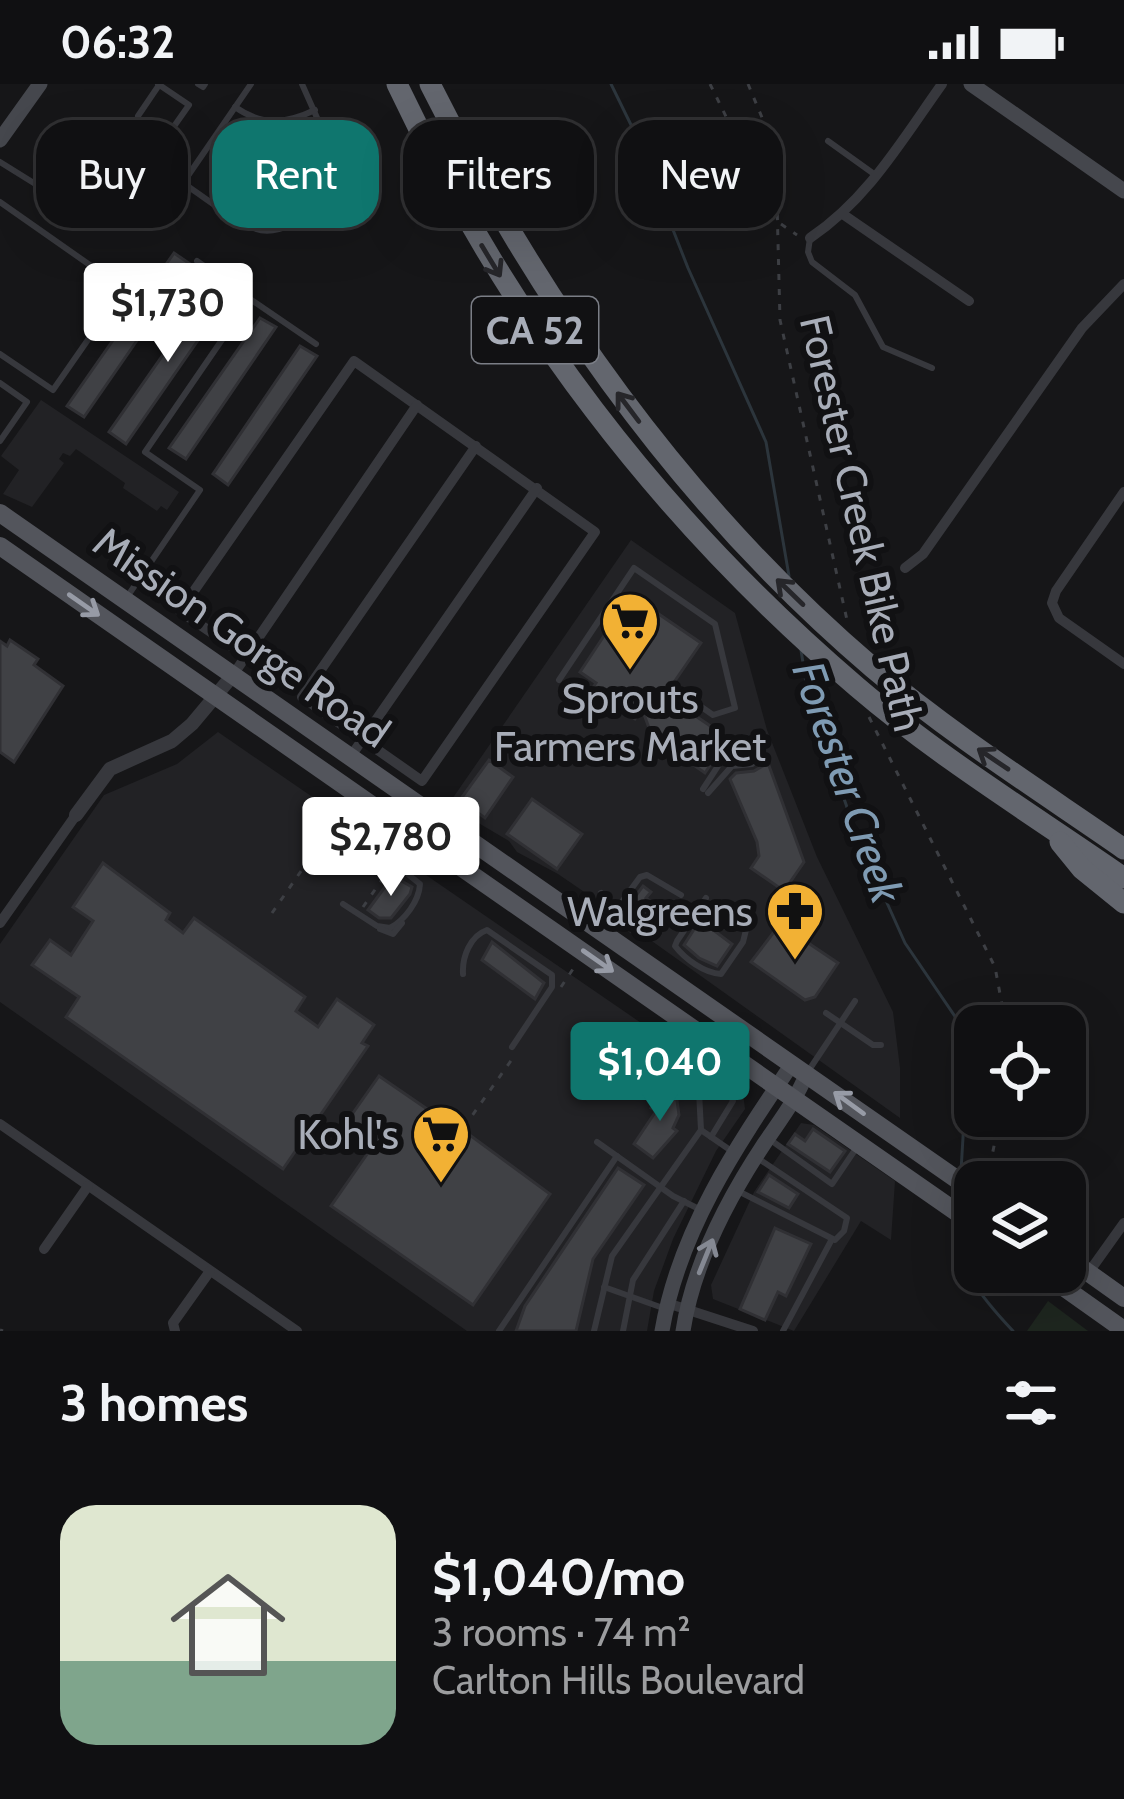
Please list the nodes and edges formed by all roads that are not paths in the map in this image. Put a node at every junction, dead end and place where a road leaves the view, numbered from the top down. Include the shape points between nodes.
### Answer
1 (40, 84) edge
2 (159, 84) edge
3 (251, 84) edge
4 (302, 84) edge
5 (397, 84) edge
6 (430, 84) edge
7 (942, 84) edge
8 (970, 84) edge
9 (235, 107) junction
10 (315, 110) junction
11 (138, 116) dead end
12 (178, 120) edge
13 (3, 130) edge
14 (828, 140) dead end
15 (0, 161) edge
16 (877, 176) junction
17 (36, 184) edge
18 (1122, 185) edge
19 (0, 202) edge
20 (844, 215) junction
21 (811, 238) joint
22 (197, 261) dead end
23 (1124, 284) edge
24 (134, 296) dead end
25 (250, 299) junction
26 (969, 302) dead end
27 (100, 321) dead end
28 (316, 344) dead end
29 (0, 354) edge
30 (932, 368) dead end
31 (0, 383) edge
32 (417, 405) junction
33 (0, 440) edge
34 (476, 446) junction
35 (536, 488) junction
36 (1124, 492) edge
37 (0, 513) edge
38 (0, 546) edge
39 (905, 568) dead end
40 (125, 600) junction
41 (246, 656) junction
42 (1124, 664) edge
43 (233, 675) junction
44 (559, 680) dead end
45 (683, 694) dead end
46 (214, 695) junction
47 (364, 740) junction
48 (351, 756) junction
49 (705, 791) joint
50 (1042, 793) junction
51 (76, 815) joint
52 (1045, 823) junction
53 (1124, 836) edge
54 (483, 848) junction
55 (1124, 849) edge
56 (375, 859) dead end
57 (467, 871) junction
58 (1124, 878) edge
59 (601, 892) dead end
60 (682, 895) dead end
61 (706, 898) dead end
62 (1124, 903) edge
63 (344, 904) dead end
64 (736, 920) dead end
65 (0, 923) edge
66 (463, 974) dead end
67 (855, 1001) dead end
68 (826, 1013) dead end
69 (841, 1023) junction
70 (717, 1044) junction
71 (881, 1046) dead end
72 (512, 1047) dead end
73 (800, 1068) junction
74 (698, 1072) junction
75 (777, 1086) junction
76 (796, 1100) junction
77 (0, 1124) edge
78 (701, 1130) junction
79 (711, 1137) junction
80 (768, 1139) junction
81 (597, 1142) dead end
82 (859, 1144) junction
83 (733, 1153) junction
84 (616, 1156) junction
85 (756, 1157) junction
86 (954, 1177) edge
87 (88, 1186) junction
88 (660, 1187) junction
89 (736, 1191) junction
90 (684, 1201) junction
91 (702, 1210) junction
92 (954, 1210) edge
93 (1124, 1223) edge
94 (833, 1238) junction
95 (44, 1249) dead end
96 (209, 1271) junction
97 (1088, 1272) joint
98 (604, 1287) junction
99 (1072, 1293) edge
100 (631, 1296) junction
101 (1124, 1298) edge
102 (666, 1306) junction
103 (686, 1308) junction
104 (1124, 1330) edge
105 (175, 1331) edge
106 (297, 1331) edge
107 (499, 1331) edge
108 (594, 1331) edge
109 (623, 1331) edge
110 (662, 1331) edge
111 (683, 1331) edge
112 (753, 1331) edge
113 (783, 1331) edge

1 - 13 main road
2 - 11 lane
2 - 12 lane via 189,105
3 - 9 lane
4 - 10 lane
5 -> 52 highway, CA 52 via 530,324 656,491 876,707
50 -> 6 highway, CA 52 via 877,671 700,499 589,355 502,219
7 - 16 street
8 - 18 main road
9 - 10 lane via 272,122
9 - 10 lane via 183,183 266,233 350,192
14 - 16 lane
15 - 17 lane
16 - 20 street
19 - 24 lane
20 - 21 street
20 - 26 street
21 - 30 lane via 812,262 855,295 883,347
22 - 25 lane
23 - 39 street via 1082,328 923,554
25 - 28 lane
25 - 40 lane via 145,452 200,490
27 - 29 lane via 52,391
31 - 33 lane via 27,402
32 - 34 street
32 - 41 street
32 - 41 street via 354,361 180,611
34 - 35 street
34 - 47 street via 302,697
35 - 47 street
35 - 47 street via 595,532 422,781
36 - 42 street via 1052,603 1059,618
37 - 40 main road, Mission Gorge Road
38 -> 46 main road, Mission Gorge Road
40 - 43 main road, Mission Gorge Road
41 - 43 street
43 - 46 street
43 - 48 main road, Mission Gorge Road
44 - 45 lane via 634,568 715,624 735,708 713,716
46 - 51 street via 172,741 110,769
46 - 57 main road, Mission Gorge Road
47 - 48 street
48 - 54 main road, Mission Gorge Road
49 - 49 lane via 733,743 753,739 759,748 752,764 732,766
50 - 53 highway
50 - 55 highway, CA 52
51 - 65 street
52 - 58 highway, CA 52
52 - 62 highway
54 - 57 lane
54 - 73 main road, Mission Gorge Road
56 - 63 lane via 420,884 394,934
57 -> 70 main road, Mission Gorge Road
59 - 60 lane via 616,910 647,875
61 - 64 lane via 677,940 680,953 721,974 743,942 746,930
66 - 72 lane via 466,951 487,929 551,974 552,987
67 - 69 lane
68 - 69 lane
69 - 71 lane
69 - 73 lane
70 - 74 lane
70 - 75 main road, Mission Gorge Road
73 - 75 main road
73 - 76 main road
86 -> 73 main road, Mission Gorge Road
74 - 78 lane
74 - 79 lane via 733,1102
75 - 76 main road, Mission Gorge Road
75 - 83 main road
76 - 80 main road
76 - 82 main road, Mission Gorge Road
77 - 87 street
78 - 79 lane
78 - 88 lane
79 - 83 lane
80 - 82 lane via 832,1184
80 - 85 main road
81 - 84 lane
82 - 92 main road, Mission Gorge Road
83 - 91 main road
84 - 88 lane
84 - 107 lane
85 - 89 main road
85 - 94 lane via 848,1218
87 - 95 street
87 - 96 street
88 - 90 lane
88 - 98 lane via 611,1256
89 - 94 lane
103 -> 89 main road
90 - 91 lane
90 - 100 lane via 633,1280
91 - 102 main road
93 - 97 street
94 - 113 lane
96 - 105 street
96 - 106 street
97 - 101 main road
98 - 100 lane
98 - 108 lane
99 - 104 main road
100 - 102 lane
100 - 109 lane
102 - 103 street
102 - 110 main road
103 - 111 main road
103 - 112 street

